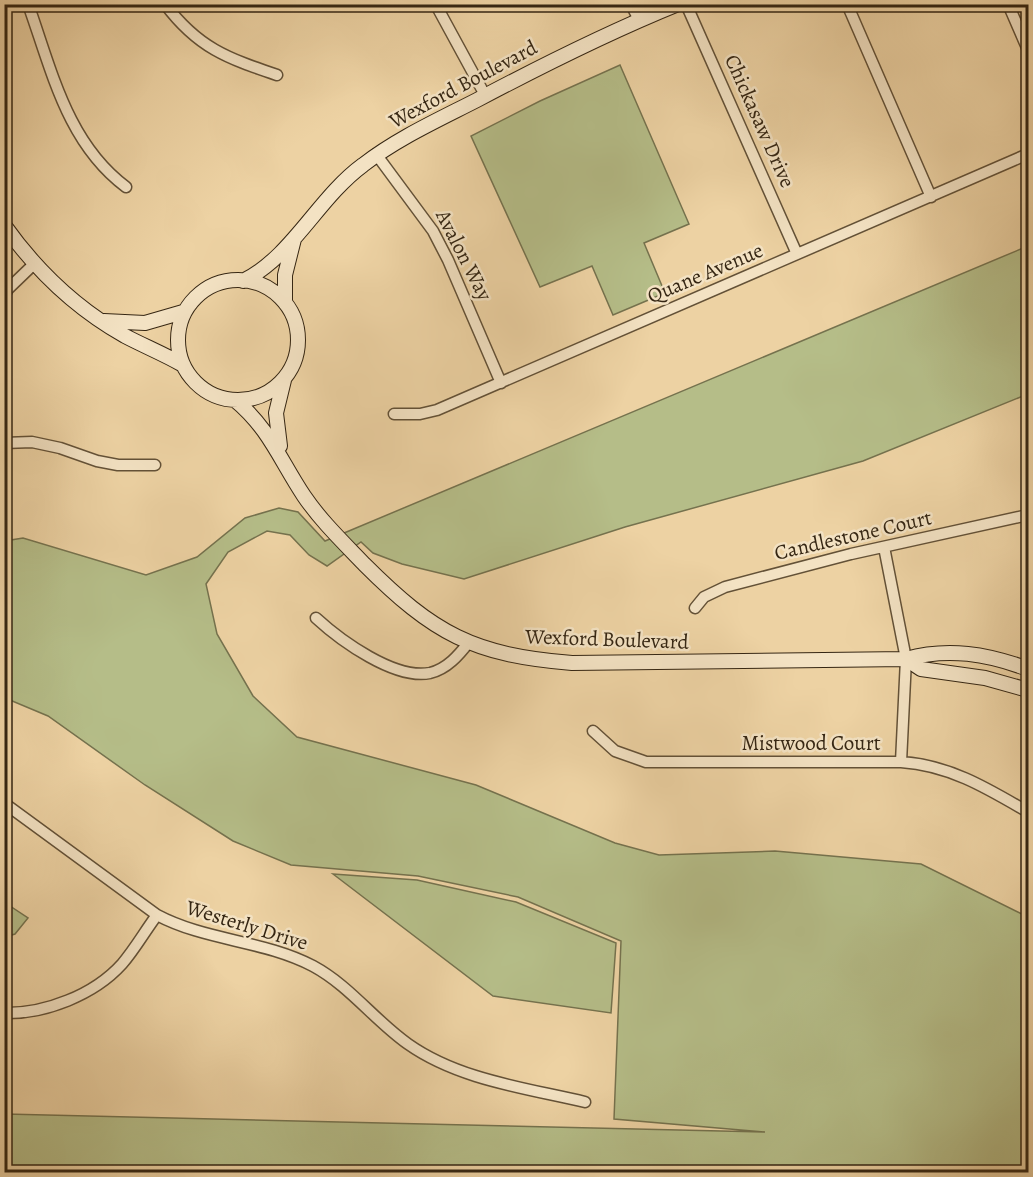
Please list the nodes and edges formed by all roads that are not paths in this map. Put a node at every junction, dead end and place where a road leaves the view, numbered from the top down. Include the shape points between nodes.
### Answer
1 (28, 4) edge
2 (165, 4) edge
3 (631, 4) edge
4 (678, 4) edge
5 (686, 4) edge
6 (847, 4) edge
7 (1008, 4) edge
8 (436, 5) edge
9 (639, 20) junction
10 (1029, 50) edge
11 (277, 75) dead end
12 (485, 95) junction
13 (376, 154) junction
14 (1029, 154) edge
15 (126, 187) dead end
16 (932, 196) junction
17 (4, 225) edge
18 (294, 239) junction
19 (797, 254) junction
20 (34, 264) junction
21 (243, 280) junction
22 (4, 296) edge
23 (285, 301) junction
24 (183, 312) junction
25 (104, 321) junction
26 (183, 365) junction
27 (284, 380) junction
28 (501, 383) junction
29 (235, 400) junction
30 (394, 414) dead end
31 (4, 443) edge
32 (283, 456) junction
33 (155, 465) dead end
34 (1029, 515) edge
35 (884, 547) junction
36 (694, 608) dead end
37 (316, 618) dead end
38 (469, 642) junction
39 (906, 659) junction
40 (1029, 669) edge
41 (1029, 690) edge
42 (593, 731) dead end
43 (901, 762) junction
44 (4, 803) edge
45 (1029, 812) edge
46 (157, 915) junction
47 (4, 1013) edge
48 (585, 1102) dead end

1 - 15 street via 80,139 107,173
2 - 11 street via 193,37 209,49
3 - 9 street
4 - 9 street, Wexford Boulevard
5 - 19 street, Chickasaw Drive
6 - 16 street
7 - 10 street
8 - 12 street
9 - 12 street, Wexford Boulevard
12 - 13 street, Wexford Boulevard
13 - 18 street, Wexford Boulevard via 330,193
13 - 28 street, Avalon Way via 433,231
14 - 16 street, Quane Avenue
16 - 19 street, Quane Avenue
17 - 20 street
18 - 21 street, Wexford Boulevard via 267,266
18 - 23 street, Wexford Boulevard via 285,275
19 - 28 street, Quane Avenue
20 - 22 street
20 - 25 street via 75,303
21 - 23 street via 266,287
21 - 24 street via 208,288
23 - 27 street via 297,322 299,346
24 - 25 street via 145,323
24 - 26 street via 177,339
25 - 26 street via 124,336
26 - 29 street via 208,392
27 - 29 street via 261,396
27 - 32 street, Wexford Boulevard via 276,413 276,432
28 - 30 street, Quane Avenue via 437,410
29 - 32 street, Wexford Boulevard via 258,420
31 - 33 street via 32,442 118,465
32 - 38 street, Wexford Boulevard via 318,516 400,601 447,633
34 - 35 street, Candlestone Court
35 - 36 street, Candlestone Court via 725,587 704,597
35 - 39 street
37 - 38 street via 353,648 416,674 444,667
38 - 39 street, Wexford Boulevard via 524,659 572,663
39 - 40 street, Wexford Boulevard via 931,652 960,653 988,656
39 - 41 street, Wexford Boulevard via 921,669 985,678
39 - 43 street
42 - 43 street, Mistwood Court via 615,751 646,762
43 - 45 street, Mistwood Court via 937,767 966,777
44 - 46 street, Westerly Drive
46 - 47 street via 132,951 103,981 69,1001
46 - 48 street, Westerly Drive via 180,927 274,950 314,966 349,990 410,1045 448,1066

